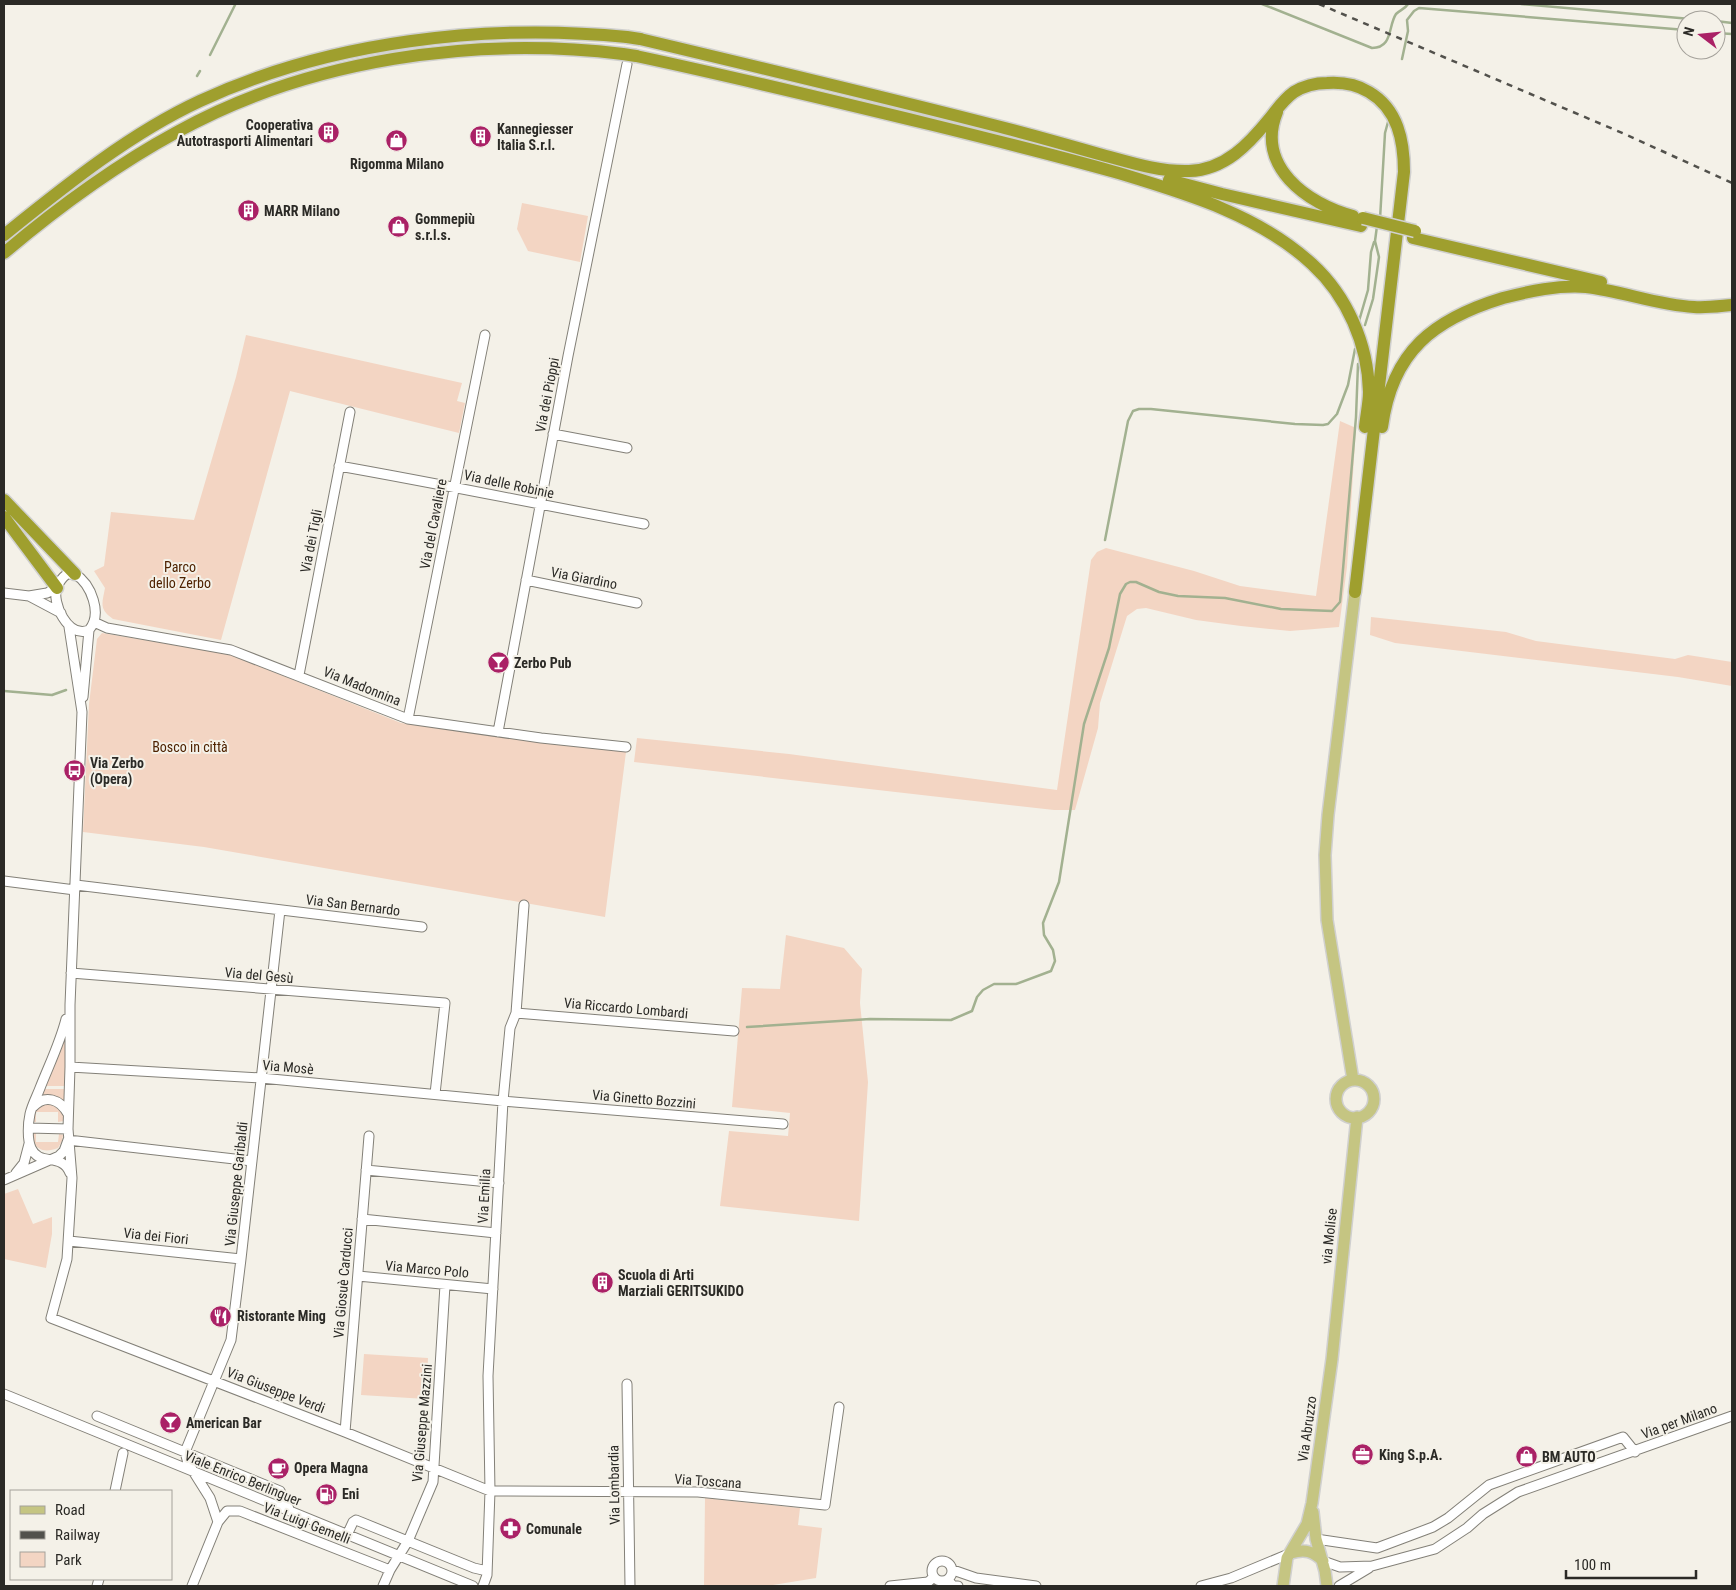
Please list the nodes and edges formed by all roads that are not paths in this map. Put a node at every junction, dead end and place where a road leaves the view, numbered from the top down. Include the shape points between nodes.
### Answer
1 (629, 58) junction
2 (1284, 101) junction
3 (1041, 144) junction
4 (1362, 222) junction
5 (26, 234) junction
6 (4, 235) edge
7 (4, 252) edge
8 (4, 257) edge
9 (1732, 304) edge
10 (485, 335) dead end
11 (350, 412) dead end
12 (553, 434) junction
13 (627, 448) dead end
14 (339, 466) junction
15 (454, 486) junction
16 (4, 500) edge
17 (540, 505) junction
18 (4, 517) edge
19 (644, 524) dead end
20 (1359, 555) junction
21 (75, 574) junction
22 (526, 580) junction
23 (57, 588) junction
24 (1355, 592) joint
25 (4, 593) edge
26 (28, 596) junction
27 (637, 602) dead end
28 (61, 612) junction
29 (92, 626) junction
30 (69, 627) junction
31 (299, 675) junction
32 (82, 712) junction
33 (408, 719) junction
34 (498, 732) junction
35 (626, 746) dead end
36 (4, 881) edge
37 (76, 887) junction
38 (524, 905) dead end
39 (280, 910) junction
40 (422, 927) dead end
41 (71, 974) junction
42 (271, 990) junction
43 (70, 1005) junction
44 (516, 1014) junction
45 (734, 1031) dead end
46 (70, 1067) junction
47 (261, 1078) junction
48 (1353, 1080) junction
49 (435, 1094) junction
50 (503, 1101) junction
51 (33, 1108) junction
52 (68, 1114) junction
53 (1357, 1117) junction
54 (783, 1124) dead end
55 (29, 1128) junction
56 (68, 1129) junction
57 (369, 1136) dead end
58 (68, 1140) junction
59 (29, 1142) junction
60 (49, 1159) junction
61 (252, 1161) junction
62 (366, 1170) junction
63 (14, 1176) junction
64 (72, 1178) junction
65 (4, 1180) edge
66 (498, 1183) junction
67 (362, 1219) junction
68 (496, 1233) junction
69 (69, 1241) junction
70 (242, 1259) junction
71 (358, 1276) junction
72 (445, 1284) junction
73 (493, 1289) junction
74 (1332, 1359) joint
75 (214, 1381) junction
76 (627, 1384) dead end
77 (4, 1394) edge
78 (839, 1407) dead end
79 (97, 1416) dead end
80 (1732, 1416) edge
81 (345, 1432) junction
82 (185, 1452) junction
83 (1635, 1452) junction
84 (122, 1453) dead end
85 (164, 1461) junction
86 (434, 1469) junction
87 (195, 1473) junction
88 (115, 1490) edge
89 (490, 1491) junction
90 (628, 1492) junction
91 (1312, 1503) junction
92 (290, 1512) junction
93 (218, 1522) junction
94 (347, 1535) junction
95 (1316, 1539) junction
96 (408, 1541) junction
97 (1291, 1553) junction
98 (398, 1557) junction
99 (1323, 1561) junction
100 (1372, 1566) junction
101 (390, 1570) junction
102 (953, 1570) junction
103 (487, 1571) junction
104 (934, 1578) junction
105 (948, 1580) junction
106 (192, 1586) edge
107 (383, 1586) edge
108 (470, 1586) edge
109 (483, 1586) edge
110 (630, 1586) edge
111 (890, 1586) edge
112 (958, 1586) edge
113 (1036, 1586) edge
114 (1202, 1586) edge
115 (1283, 1586) edge
116 (1327, 1586) edge
117 (1339, 1586) edge

1 - 3 highway
1 - 5 highway via 582,50 452,50 377,62 295,83 226,108 178,131 142,152
1 - 12 street, Via dei Pioppi
2 - 3 highway via 1236,154 1220,164 1198,170 1155,169
2 - 4 highway via 1273,123 1272,145 1285,174 1315,202
2 - 20 highway via 1306,86 1322,83 1349,84 1363,89 1376,96 1394,118 1401,132 1404,150 1402,193
3 - 4 highway via 1222,194
3 - 6 highway, bridge via 994,125 640,39 555,32 451,35 339,54 221,92 132,140 63,188
3 - 20 highway via 1180,192 1248,221 1313,264 1334,288 1360,340 1369,392 1359,491
4 - 9 highway via 1447,246 1636,290
5 - 7 highway
5 - 8 highway
9 - 20 highway via 1696,308 1585,287 1562,287 1515,295 1444,322 1405,360 1389,394 1372,510
10 - 15 street, Via del Cavaliere
11 - 14 street, Via dei Tigli
12 - 13 street
12 - 17 street, Via dei Pioppi
14 - 15 street, Via delle Robinie
14 - 31 street, Via dei Tigli
15 - 17 street, Via delle Robinie
15 - 33 street, Via del Cavaliere
16 - 21 highway
17 - 19 street, Via delle Robinie
17 - 22 street, Via dei Pioppi
18 - 23 highway
20 - 24 highway
21 - 23 street via 65,576
21 - 29 street via 84,582 93,599 96,617
22 - 27 street, Via Giardino
22 - 34 street, Via dei Pioppi
23 - 26 street
23 - 28 street
24 - 48 main road via 1325,855 1328,920
25 - 26 street
26 - 28 street
28 - 30 street
29 - 30 street via 81,632
29 - 31 street, Via Madonnina via 231,650
29 - 32 street
30 - 32 street
31 - 33 street, Via Madonnina
32 - 37 street
33 - 34 street, Via Madonnina
34 - 35 street, Via Madonnina
36 - 37 street, Via San Bernardo
37 - 39 street, Via San Bernardo
37 - 41 street
38 - 44 street, Via Emilia
39 - 40 street, Via San Bernardo
39 - 42 street, Via Giuseppe Garibaldi
41 - 42 street, Via del Gesù
41 - 43 street
42 - 47 street, Via Giuseppe Garibaldi
42 - 49 street, Via del Gesù via 445,1003
43 - 46 street
43 - 51 street
44 - 45 street, Via Riccardo Lombardi
44 - 50 street, Via Emilia via 510,1028
46 - 47 street, Via Mosè
46 - 52 street
47 - 49 street, Via Mosè
47 - 61 street, Via Giuseppe Garibaldi
48 - 53 main road via 1340,1088 1336,1099 1340,1110
48 - 53 main road via 1364,1082 1374,1097 1371,1108
49 - 50 street, Via Mosè
50 - 54 street, Via Ginetto Bozzini
50 - 66 street, Via Emilia
51 - 52 street via 39,1101 51,1099 62,1104
51 - 55 street
52 - 56 street
53 - 74 main road, via Molise
55 - 56 street
55 - 59 street
56 - 58 street
57 - 62 street, Via Giosuè Carducci
58 - 60 street via 61,1155
58 - 61 street
58 - 64 street
59 - 60 street via 35,1155
59 - 63 street via 24,1163
60 - 63 street
60 - 64 street via 63,1163
61 - 70 street, Via Giuseppe Garibaldi
62 - 66 street
62 - 67 street, Via Giosuè Carducci
63 - 65 street
64 - 69 street
66 - 68 street, Via Emilia
67 - 68 street
67 - 71 street, Via Giosuè Carducci
68 - 73 street, Via Emilia
69 - 70 street, Via dei Fiori
69 - 75 street, Via Giuseppe Verdi via 50,1318
70 - 75 street, Via Giuseppe Garibaldi via 231,1340
71 - 72 street, Via Marco Polo
71 - 81 street, Via Giosuè Carducci
72 - 73 street, Via Marco Polo
72 - 86 street, Via Giuseppe Mazzini
73 - 89 street, Via Emilia via 488,1376
74 - 91 main road, Via Abruzzo
75 - 81 street, Via Giuseppe Verdi
75 - 82 street, Via Giuseppe Garibaldi
76 - 90 street, Via Lombardia
77 - 85 street, Viale Enrico Berlinguer
78 - 90 street, Via Toscana via 825,1505 698,1492
79 - 82 street
80 - 83 street, Via per Milano
81 - 86 street, Via Giuseppe Verdi
82 - 85 street
82 - 87 street
82 - 92 street via 280,1491
83 - 95 street via 1623,1437 1511,1476 1489,1485 1448,1518 1377,1548
83 - 100 street, Via per Milano via 1518,1492 1435,1549
84 - 88 street
85 - 87 street, Viale Enrico Berlinguer
86 - 89 street, Via Giuseppe Verdi
86 - 96 street, Via Giuseppe Mazzini via 434,1482
87 - 92 street, Viale Enrico Berlinguer
87 - 93 street via 210,1498
89 - 90 street, Via Toscana
89 - 103 street, Via Emilia
90 - 110 street, Via Lombardia
91 - 95 main road, Via Abruzzo
91 - 97 main road, Via Abruzzo via 1307,1524
92 - 94 street, Viale Enrico Berlinguer
93 - 101 street, Via Luigi Gemelli via 227,1511 240,1511
93 - 106 street
94 - 96 street via 356,1520
94 - 98 street, Viale Enrico Berlinguer
95 - 99 main road, Via Abruzzo
96 - 98 street, Via Giuseppe Mazzini
96 - 103 street
97 - 99 main road via 1308,1550
97 - 114 street via 1256,1569
97 - 115 main road, Via Abruzzo via 1287,1558
98 - 101 street, Via Giuseppe Mazzini
98 - 108 street, Viale Enrico Berlinguer
99 - 100 street via 1340,1567
99 - 116 main road, Via Abruzzo
100 - 117 street
101 - 107 street, Via Giuseppe Mazzini
102 - 104 street via 947,1562 940,1561 932,1568
102 - 105 street
102 - 113 street via 976,1578
103 - 109 street, Via Emilia
104 - 105 street via 940,1582
104 - 111 street via 928,1582
105 - 112 street via 953,1586

